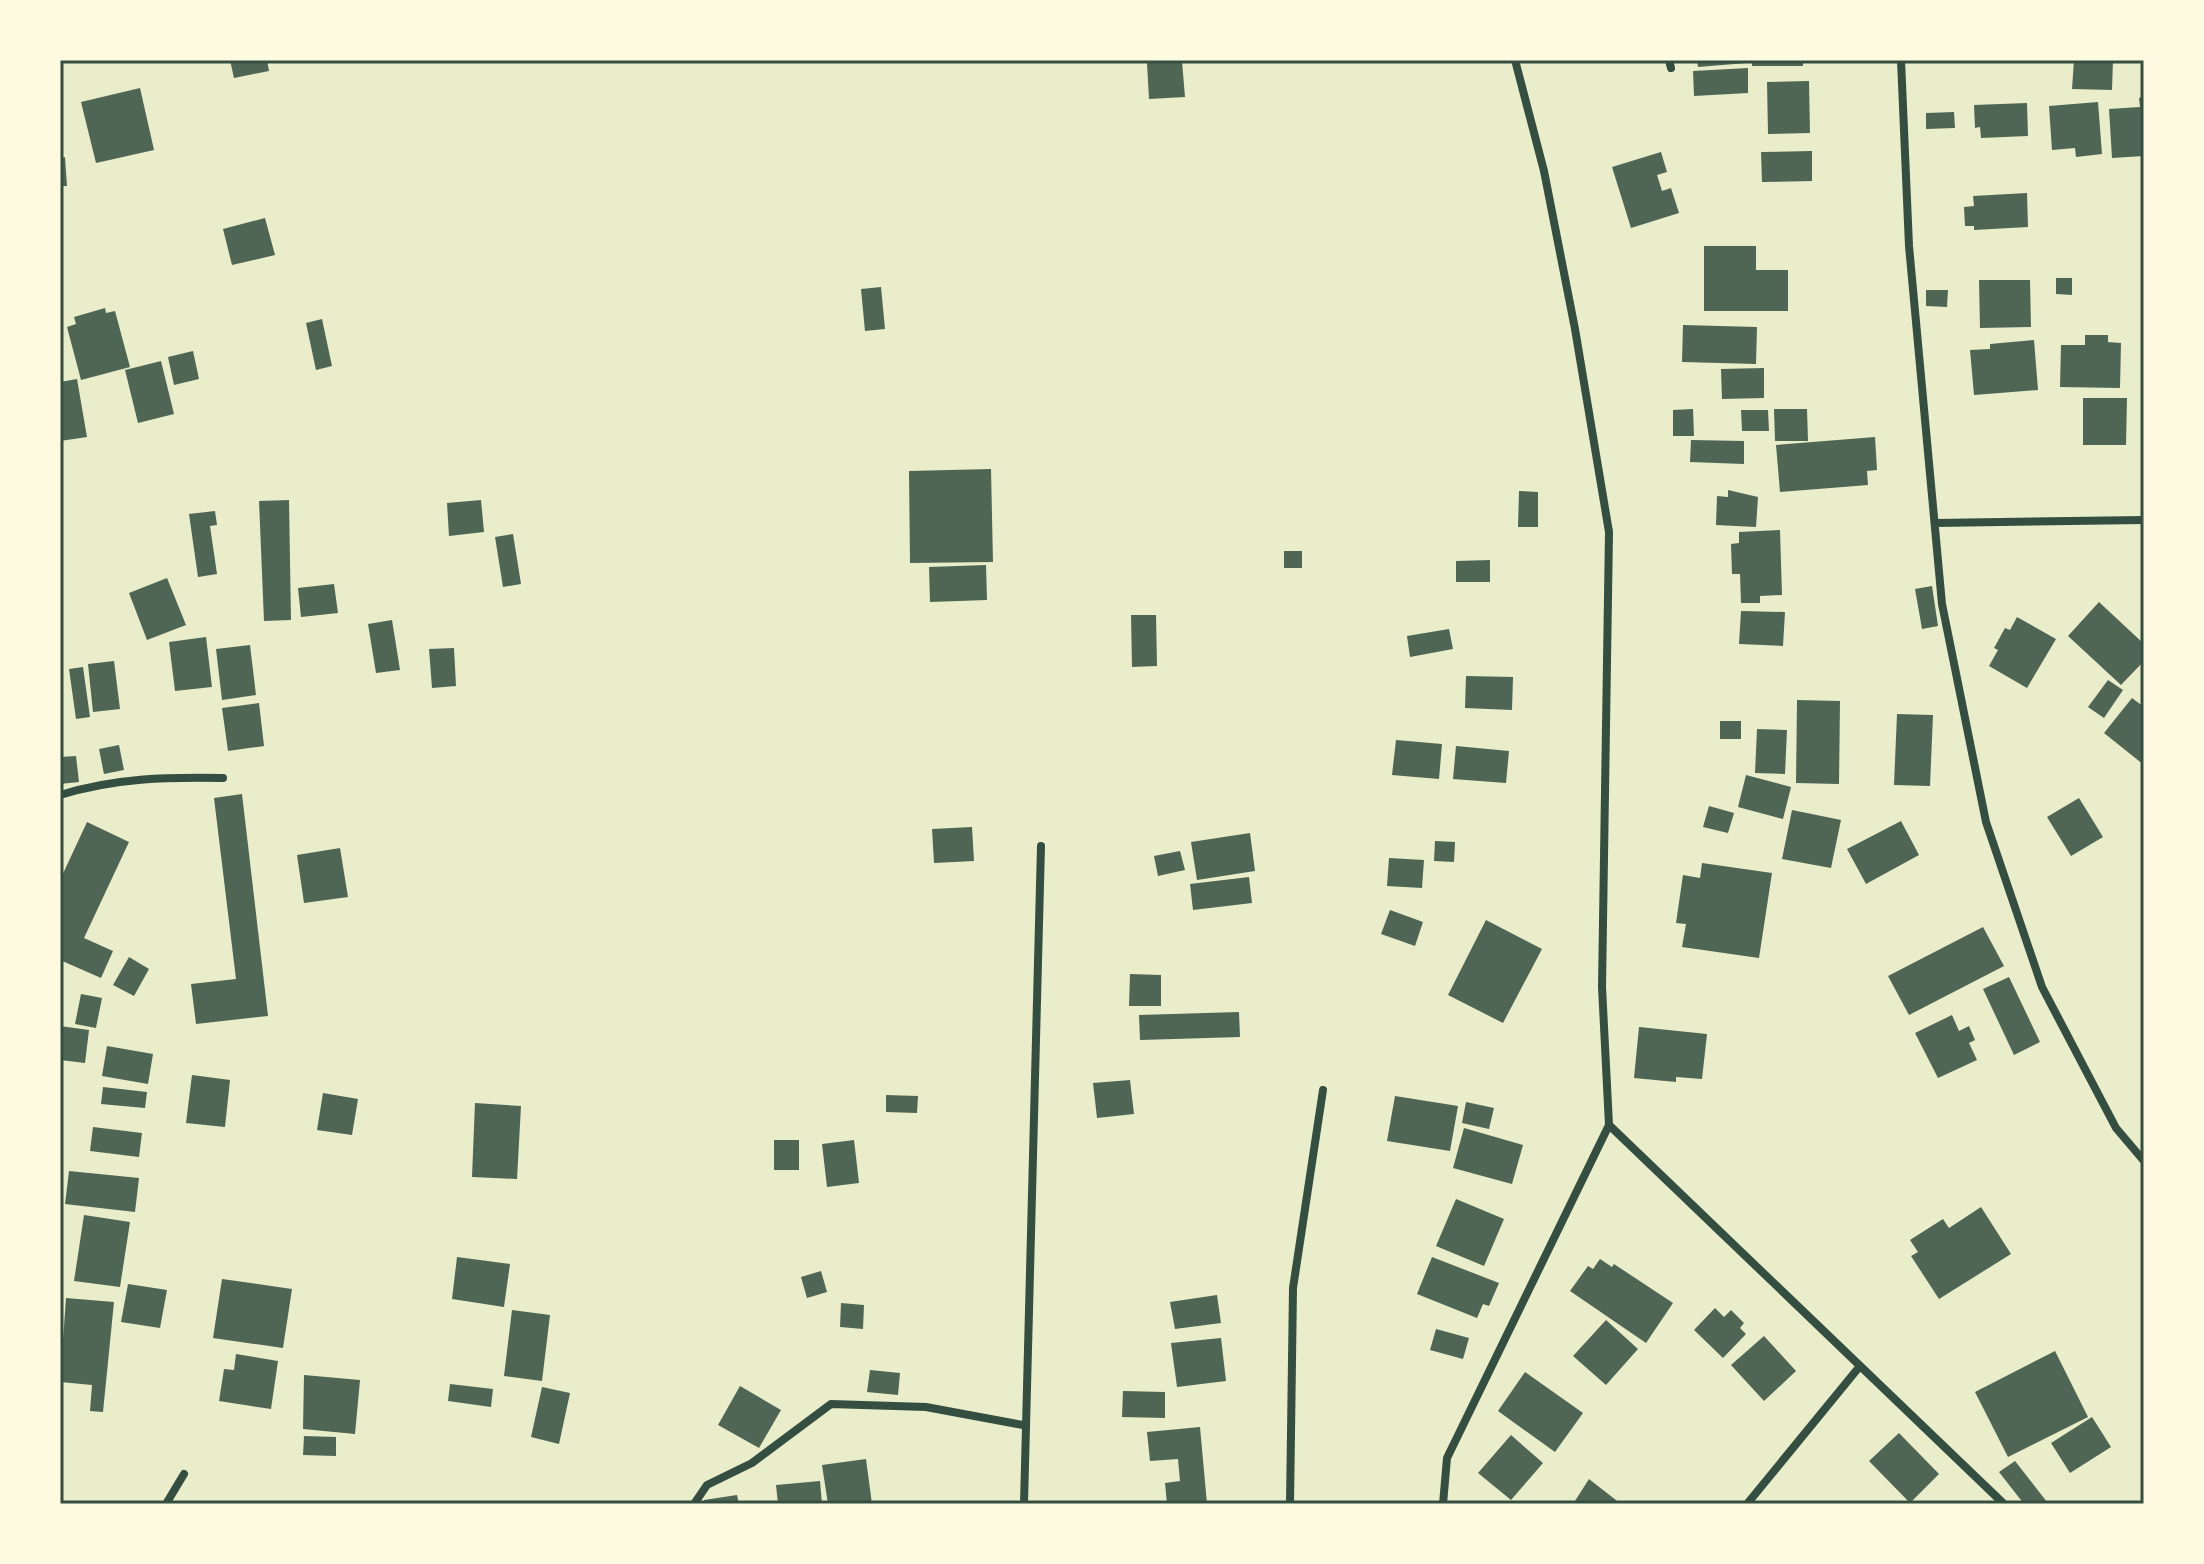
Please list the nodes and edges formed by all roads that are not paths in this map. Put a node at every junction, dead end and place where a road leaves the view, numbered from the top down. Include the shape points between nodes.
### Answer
1 (1515, 60) edge
2 (1901, 60) edge
3 (2144, 520) edge
4 (1935, 523) junction
5 (223, 778) dead end
6 (60, 795) edge
7 (1041, 846) dead end
8 (1323, 1090) dead end
9 (1609, 1125) junction
10 (2144, 1161) edge
11 (1860, 1366) junction
12 (1023, 1425) junction
13 (184, 1474) dead end
14 (166, 1504) edge
15 (694, 1504) edge
16 (1024, 1504) edge
17 (1290, 1504) edge
18 (1443, 1504) edge
19 (1747, 1504) edge
20 (2004, 1504) edge

1 - 9 street via 1544,171 1609,532 1602,987
2 - 4 street via 1909,246
3 - 4 street
4 - 10 street via 1942,604 1986,822 2042,987 2116,1128
5 - 6 street via 140,778
7 - 12 street
8 - 17 street via 1293,1288
9 - 11 street
9 - 18 street via 1447,1458
11 - 19 street
11 - 20 street
12 - 15 street via 926,1407 831,1404 752,1463 707,1485
12 - 16 street
13 - 14 street

